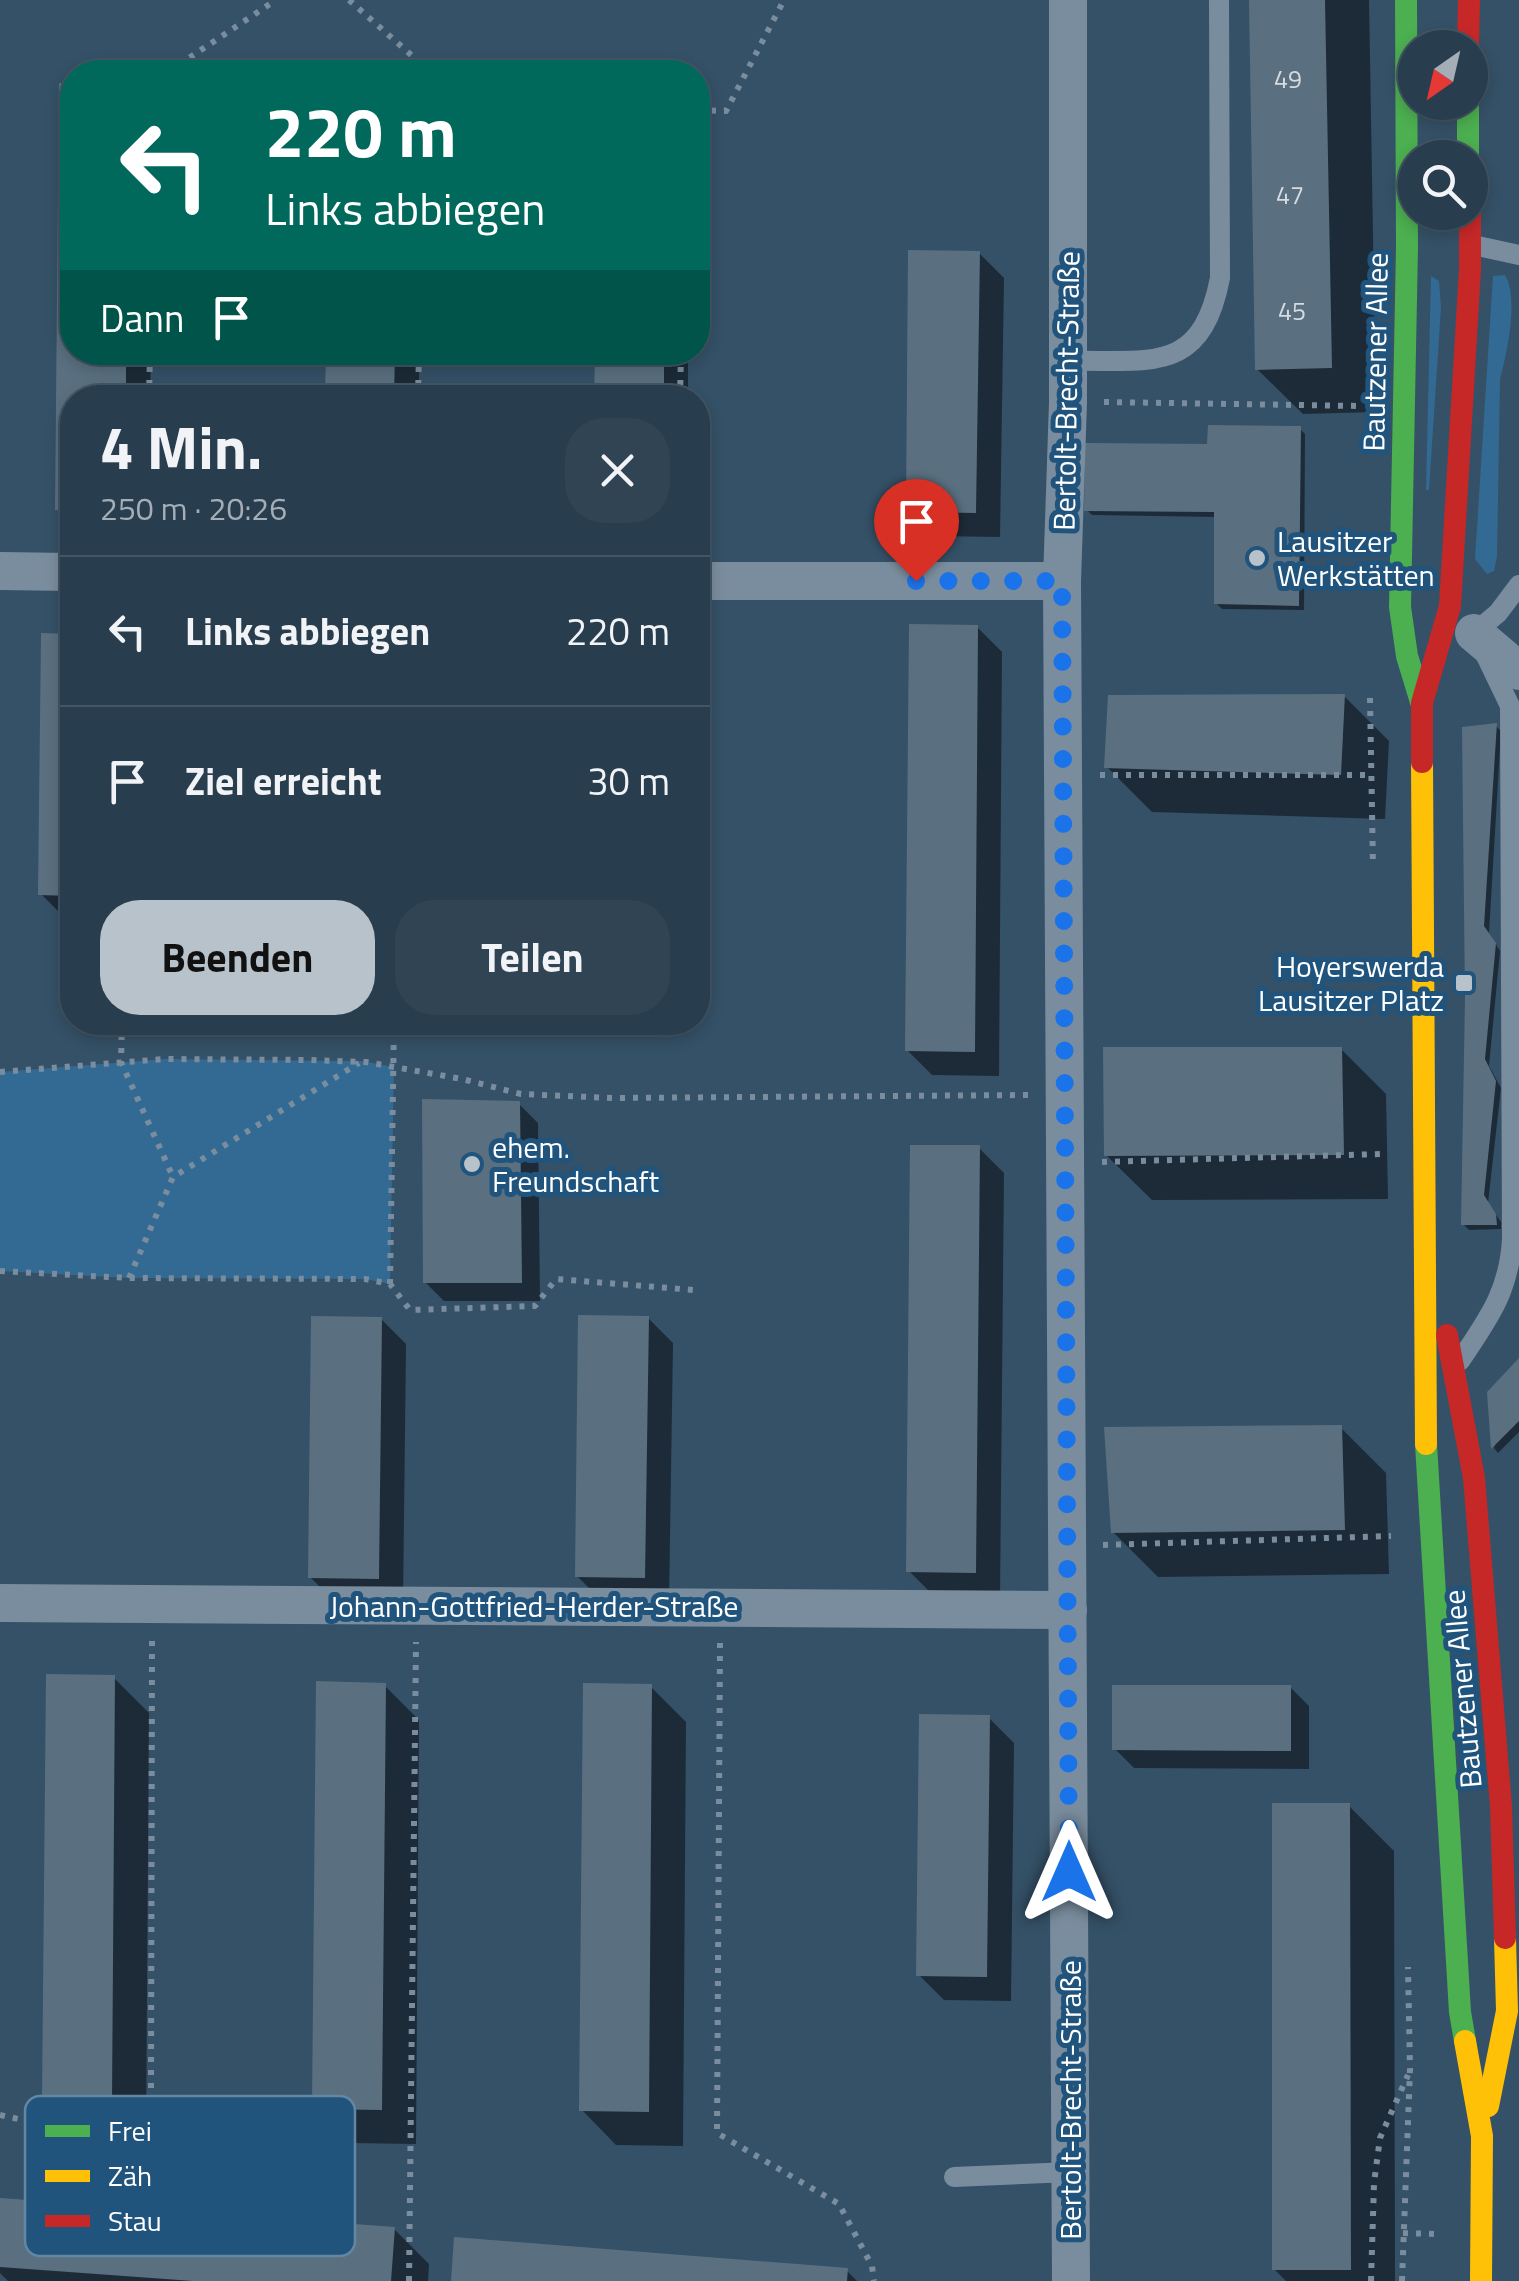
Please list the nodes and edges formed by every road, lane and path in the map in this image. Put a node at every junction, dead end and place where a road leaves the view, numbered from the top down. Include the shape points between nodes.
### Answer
1 (276, 0) edge
2 (349, 0) edge
3 (784, 0) edge
4 (1068, 0) edge
5 (1219, 0) edge
6 (1406, 0) edge
7 (1469, 0) edge
8 (1468, 30) edge
9 (186, 60) edge
10 (417, 60) edge
11 (710, 110) edge
12 (1471, 230) edge
13 (1471, 244) junction
14 (1519, 254) edge
15 (1068, 361) junction
16 (1068, 402) junction
17 (1366, 406) dead end
18 (1402, 546) junction
19 (0, 571) edge
20 (60, 572) edge
21 (710, 581) edge
22 (1062, 581) junction
23 (1519, 585) edge
24 (1462, 619) junction
25 (1519, 671) edge
26 (1422, 703) junction
27 (1371, 774) dead end
28 (1064, 775) junction
29 (122, 1035) edge
30 (394, 1035) edge
31 (121, 1062) junction
32 (361, 1062) junction
33 (394, 1067) junction
34 (0, 1072) edge
35 (1065, 1096) junction
36 (1381, 1154) dead end
37 (1066, 1162) junction
38 (173, 1177) junction
39 (1424, 1242) junction
40 (0, 1271) edge
41 (129, 1278) junction
42 (390, 1284) junction
43 (694, 1290) dead end
44 (1456, 1368) junction
45 (1425, 1426) junction
46 (1392, 1536) dead end
47 (1068, 1546) junction
48 (0, 1603) edge
49 (152, 1604) junction
50 (416, 1605) junction
51 (720, 1607) junction
52 (1068, 1610) junction
53 (151, 2096) edge
54 (0, 2115) edge
55 (25, 2120) edge
56 (1491, 2136) junction
57 (1070, 2172) junction
58 (954, 2176) dead end
59 (409, 2281) edge
60 (874, 2281) edge
61 (1071, 2281) edge
62 (1372, 2281) edge
63 (1402, 2281) edge
64 (1480, 2281) edge

1 - 9 path
2 - 10 path
3 - 11 path via 726,111
4 - 15 street, Bertolt-Brecht-Straße
5 - 15 lane via 1220,278 1213,312 1200,335 1166,358
6 - 18 street, Bautzener Allee
7 - 8 street
12 - 13 street, Bautzener Allee
13 - 14 lane
13 - 24 street, Bautzener Allee
15 - 16 street, Bertolt-Brecht-Straße
16 - 17 path
16 - 22 street, Bertolt-Brecht-Straße
18 - 24 lane
18 - 26 street, Bautzener Allee via 1400,607
19 - 20 street
21 - 22 street
22 - 28 street, Bertolt-Brecht-Straße
23 - 24 lane via 1498,613
24 - 25 street
24 - 26 street, Bautzener Allee
24 - 44 lane via 1510,706 1512,1240 1510,1270 1493,1311
26 - 39 street, Bautzener Allee
27 - 28 path
28 - 35 street, Bertolt-Brecht-Straße
29 - 31 path
30 - 33 path
31 - 32 path
31 - 34 path
31 - 38 path
32 - 33 path
32 - 38 path
33 - 35 path via 521,1094
33 - 42 path
35 - 37 street, Bertolt-Brecht-Straße
36 - 37 path
37 - 47 street, Bertolt-Brecht-Straße
38 - 41 path
39 - 44 street, Bautzener Allee
39 - 45 street, Bautzener Allee
40 - 41 path
41 - 42 path
42 - 43 path via 410,1310 535,1306 556,1280
44 - 45 lane
44 - 56 street, Bautzener Allee via 1474,1478 1501,1806 1507,2010
45 - 56 street, Bautzener Allee via 1460,2012
46 - 47 path
47 - 52 street, Bertolt-Brecht-Straße
48 - 49 street, Johann-Gottfried-Herder-Straße
49 - 50 street, Johann-Gottfried-Herder-Straße
49 - 53 path
50 - 51 street, Johann-Gottfried-Herder-Straße
50 - 59 path
51 - 52 street, Johann-Gottfried-Herder-Straße
51 - 60 path via 717,2133 839,2204
52 - 57 street, Bertolt-Brecht-Straße
54 - 55 path
56 - 64 street, Bautzener Allee
57 - 58 lane
57 - 61 street, Bertolt-Brecht-Straße
62 - 63 path via 1380,2138 1410,2069

